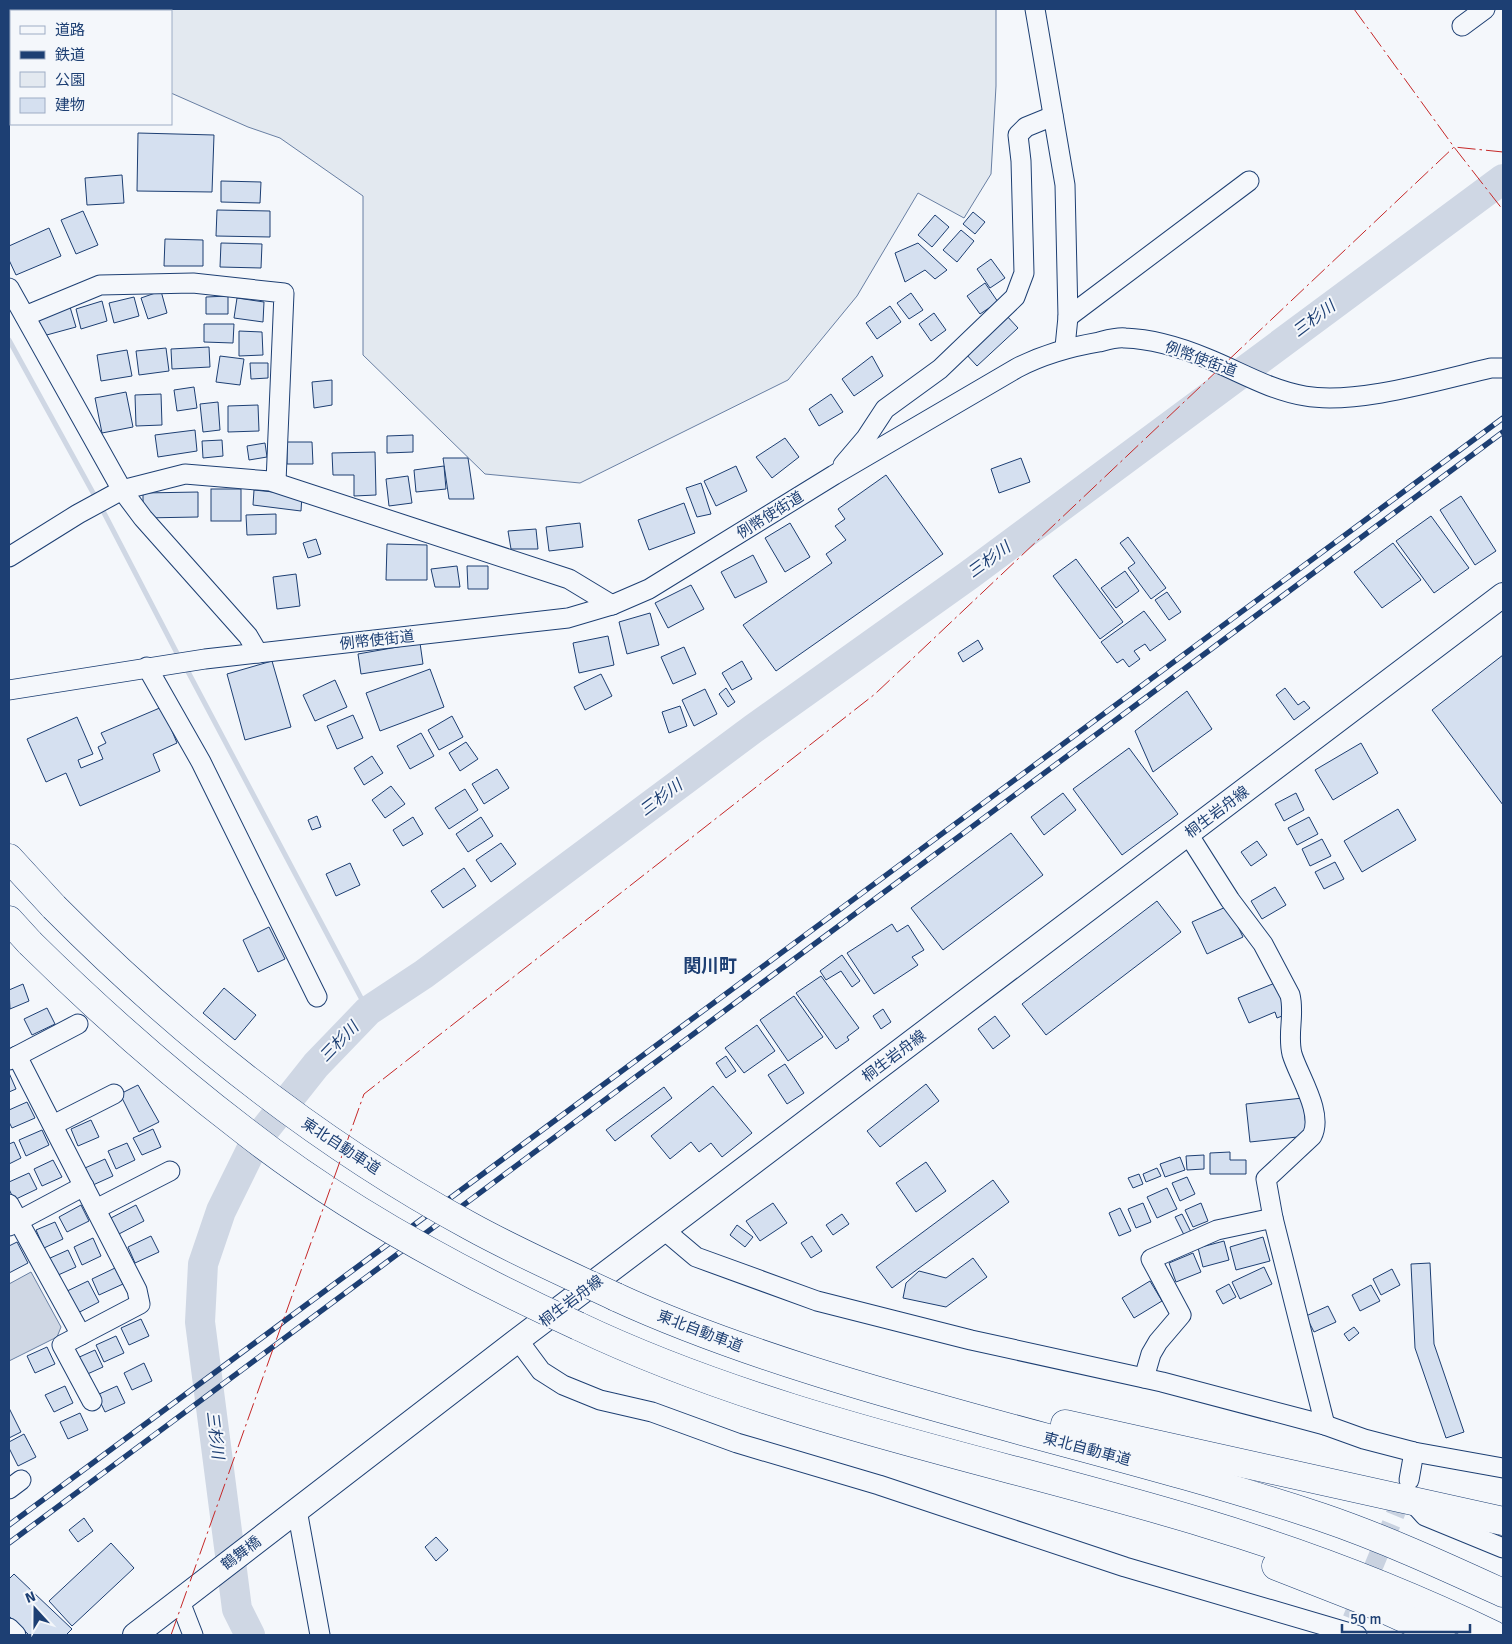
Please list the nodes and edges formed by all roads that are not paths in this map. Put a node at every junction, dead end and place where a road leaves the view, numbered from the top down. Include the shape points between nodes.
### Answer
1 (1035, 9) edge
2 (1485, 9) edge
3 (1462, 26) dead end
4 (1053, 116) junction
5 (1249, 181) dead end
6 (9, 288) edge
7 (25, 316) junction
8 (1068, 317) junction
9 (1065, 347) junction
10 (1503, 368) edge
11 (834, 475) junction
12 (276, 482) junction
13 (119, 491) junction
14 (9, 557) edge
15 (1503, 595) edge
16 (612, 604) junction
17 (258, 653) junction
18 (153, 666) junction
19 (9, 690) edge
20 (1188, 834) junction
21 (9, 858) edge
22 (9, 920) edge
23 (317, 997) dead end
24 (78, 1024) dead end
25 (13, 1058) edge
26 (114, 1094) dead end
27 (53, 1125) junction
28 (170, 1171) dead end
29 (84, 1186) junction
30 (9, 1204) edge
31 (96, 1209) junction
32 (1273, 1218) junction
33 (14, 1224) edge
34 (664, 1230) junction
35 (81, 1335) junction
36 (518, 1340) junction
37 (1144, 1378) junction
38 (891, 1396) junction
39 (92, 1401) dead end
40 (1325, 1425) junction
41 (1414, 1452) junction
42 (1503, 1468) edge
43 (1411, 1490) junction
44 (291, 1515) junction
45 (1503, 1521) edge
46 (1204, 1523) junction
47 (1503, 1548) edge
48 (188, 1593) junction
49 (1503, 1593) edge
50 (9, 1628) edge
51 (1352, 1628) edge
52 (16, 1635) edge
53 (135, 1635) edge
54 (193, 1635) edge
55 (320, 1635) edge
56 (1441, 1635) edge
57 (1494, 1635) edge

1 - 4 street
2 - 3 street
4 - 8 street via 1065,185
4 - 11 street via 1026,127 1018,135 1024,273 1015,297 940,368 885,409 866,438
5 - 8 street
6 - 7 street
7 - 12 street via 100,285 193,283 284,293
7 - 13 street
8 - 9 street
9 - 10 street, 例幣使街道 via 1125,338 1174,347 1272,388 1306,396 1350,396
9 - 11 street, 例幣使街道 via 1023,365
11 - 16 street, 例幣使街道 via 649,589
12 - 13 street via 185,474
12 - 16 street via 569,579
13 - 14 street
13 - 17 street via 248,636
15 - 20 main road, 桐生岩舟線
16 - 17 street, 例幣使街道 via 568,618
17 - 18 street, 例幣使街道
18 - 19 street, 例幣使街道
18 - 23 street
20 - 32 street via 1263,944 1292,1003 1290,1043 1310,1093 1315,1130 1266,1179
20 - 34 main road, 桐生岩舟線
21 - 38 highway, 東北自動車道, bridge via 115,969 179,1026 272,1100 412,1193 470,1227 616,1297 708,1335
22 - 46 highway, bridge via 88,1000 246,1133 374,1218 519,1299 615,1343 781,1404
24 - 25 street
25 - 27 street
26 - 27 street
27 - 29 street
28 - 31 street
29 - 31 street
29 - 33 street
30 - 33 street
31 - 35 street via 137,1290 140,1304
32 - 37 street via 1217,1230 1151,1259 1181,1315 1158,1342
32 - 40 street
33 - 35 street
34 - 36 main road, 桐生岩舟線
34 - 37 street via 696,1257 817,1301 971,1340
35 - 39 street via 62,1344
36 - 44 main road, 桐生岩舟線
36 - 51 street via 542,1371 563,1385 600,1400 652,1412 736,1443 878,1485 1125,1567
37 - 40 street
38 - 43 highway via 1039,1418
38 - 49 highway, 東北自動車道 via 1286,1506 1388,1543
40 - 41 street
41 - 42 street
41 - 43 street
43 - 45 highway
43 - 47 street via 1425,1516
44 - 48 main road, 鶴舞橋
44 - 55 street
46 - 56 highway via 1255,1558 1368,1602
46 - 57 highway via 1376,1583
48 - 53 main road
48 - 54 street
50 - 52 street

